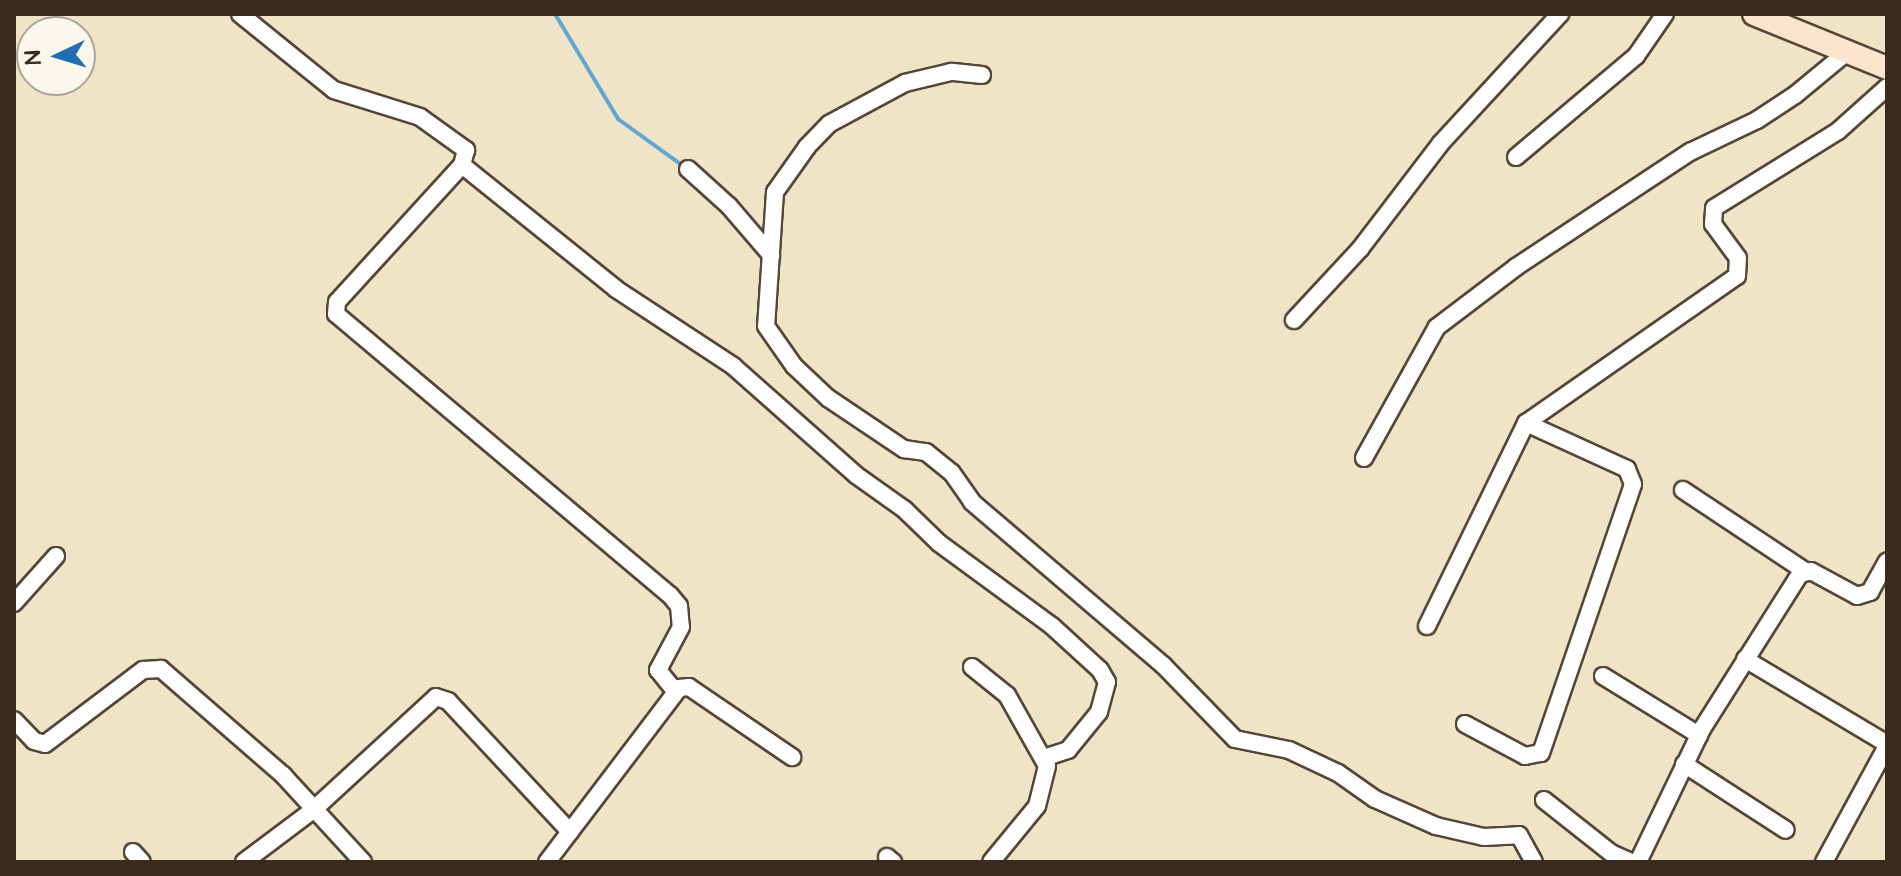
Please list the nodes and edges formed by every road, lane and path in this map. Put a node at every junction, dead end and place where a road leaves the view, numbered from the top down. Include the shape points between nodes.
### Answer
1 (240, 14) edge
2 (1560, 14) edge
3 (1665, 14) edge
4 (1754, 14) edge
5 (1847, 52) junction
6 (1887, 68) edge
7 (982, 75) dead end
8 (1887, 87) edge
9 (1516, 157) dead end
10 (462, 165) junction
11 (688, 169) dead end
12 (771, 255) junction
13 (1294, 320) dead end
14 (1526, 423) junction
15 (1364, 458) dead end
16 (1683, 490) dead end
17 (56, 556) dead end
18 (1887, 561) edge
19 (1805, 571) junction
20 (14, 603) edge
21 (1427, 626) dead end
22 (1745, 659) junction
23 (972, 667) dead end
24 (1603, 676) dead end
25 (675, 691) junction
26 (14, 720) edge
27 (1465, 724) dead end
28 (1699, 735) junction
29 (1887, 745) edge
30 (792, 757) dead end
31 (1043, 758) junction
32 (1684, 764) junction
33 (1544, 800) dead end
34 (312, 811) junction
35 (1786, 830) dead end
36 (570, 832) junction
37 (244, 862) edge
38 (363, 862) edge
39 (547, 862) edge
40 (991, 862) edge
41 (1534, 862) edge
42 (1631, 862) edge
43 (1638, 862) edge
44 (1824, 862) edge

1 - 10 street via 334,90 420,117 462,145 467,155
2 - 13 street via 1441,143 1360,249
3 - 9 street via 1636,56
4 - 5 street
5 - 6 street
5 - 15 street via 1795,95 1690,152 1516,267 1437,327
7 - 12 street via 951,72 905,83 829,124 775,192
8 - 14 street via 1838,131 1714,208 1713,224 1738,258 1737,276
10 - 25 street via 337,302 336,314 670,595 679,606 681,627 658,670
10 - 31 street via 616,289 733,366 939,543 1052,626 1100,670 1107,682 1099,712 1068,750
11 - 12 street
12 - 41 street via 766,326 794,366 862,423 904,449 926,452 952,473 972,502 1163,665 1235,739 1289,750 1338,773 1375,799 1436,826 1484,837 1519,835
14 - 21 street
14 - 27 street via 1627,469 1633,484 1541,753 1525,756
16 - 19 street
17 - 20 street
18 - 19 street via 1870,592 1857,596
19 - 22 street
22 - 28 street
22 - 29 street
23 - 31 street via 1007,695
24 - 28 street
25 - 30 street via 689,687
25 - 36 street
26 - 34 street via 34,741 50,743 154,666 283,775
28 - 32 street
29 - 44 street
31 - 40 street via 1047,781 1037,806
32 - 35 street
32 - 43 street
33 - 42 street
34 - 36 street via 436,697 448,701
34 - 37 street
34 - 38 street
36 - 39 street

